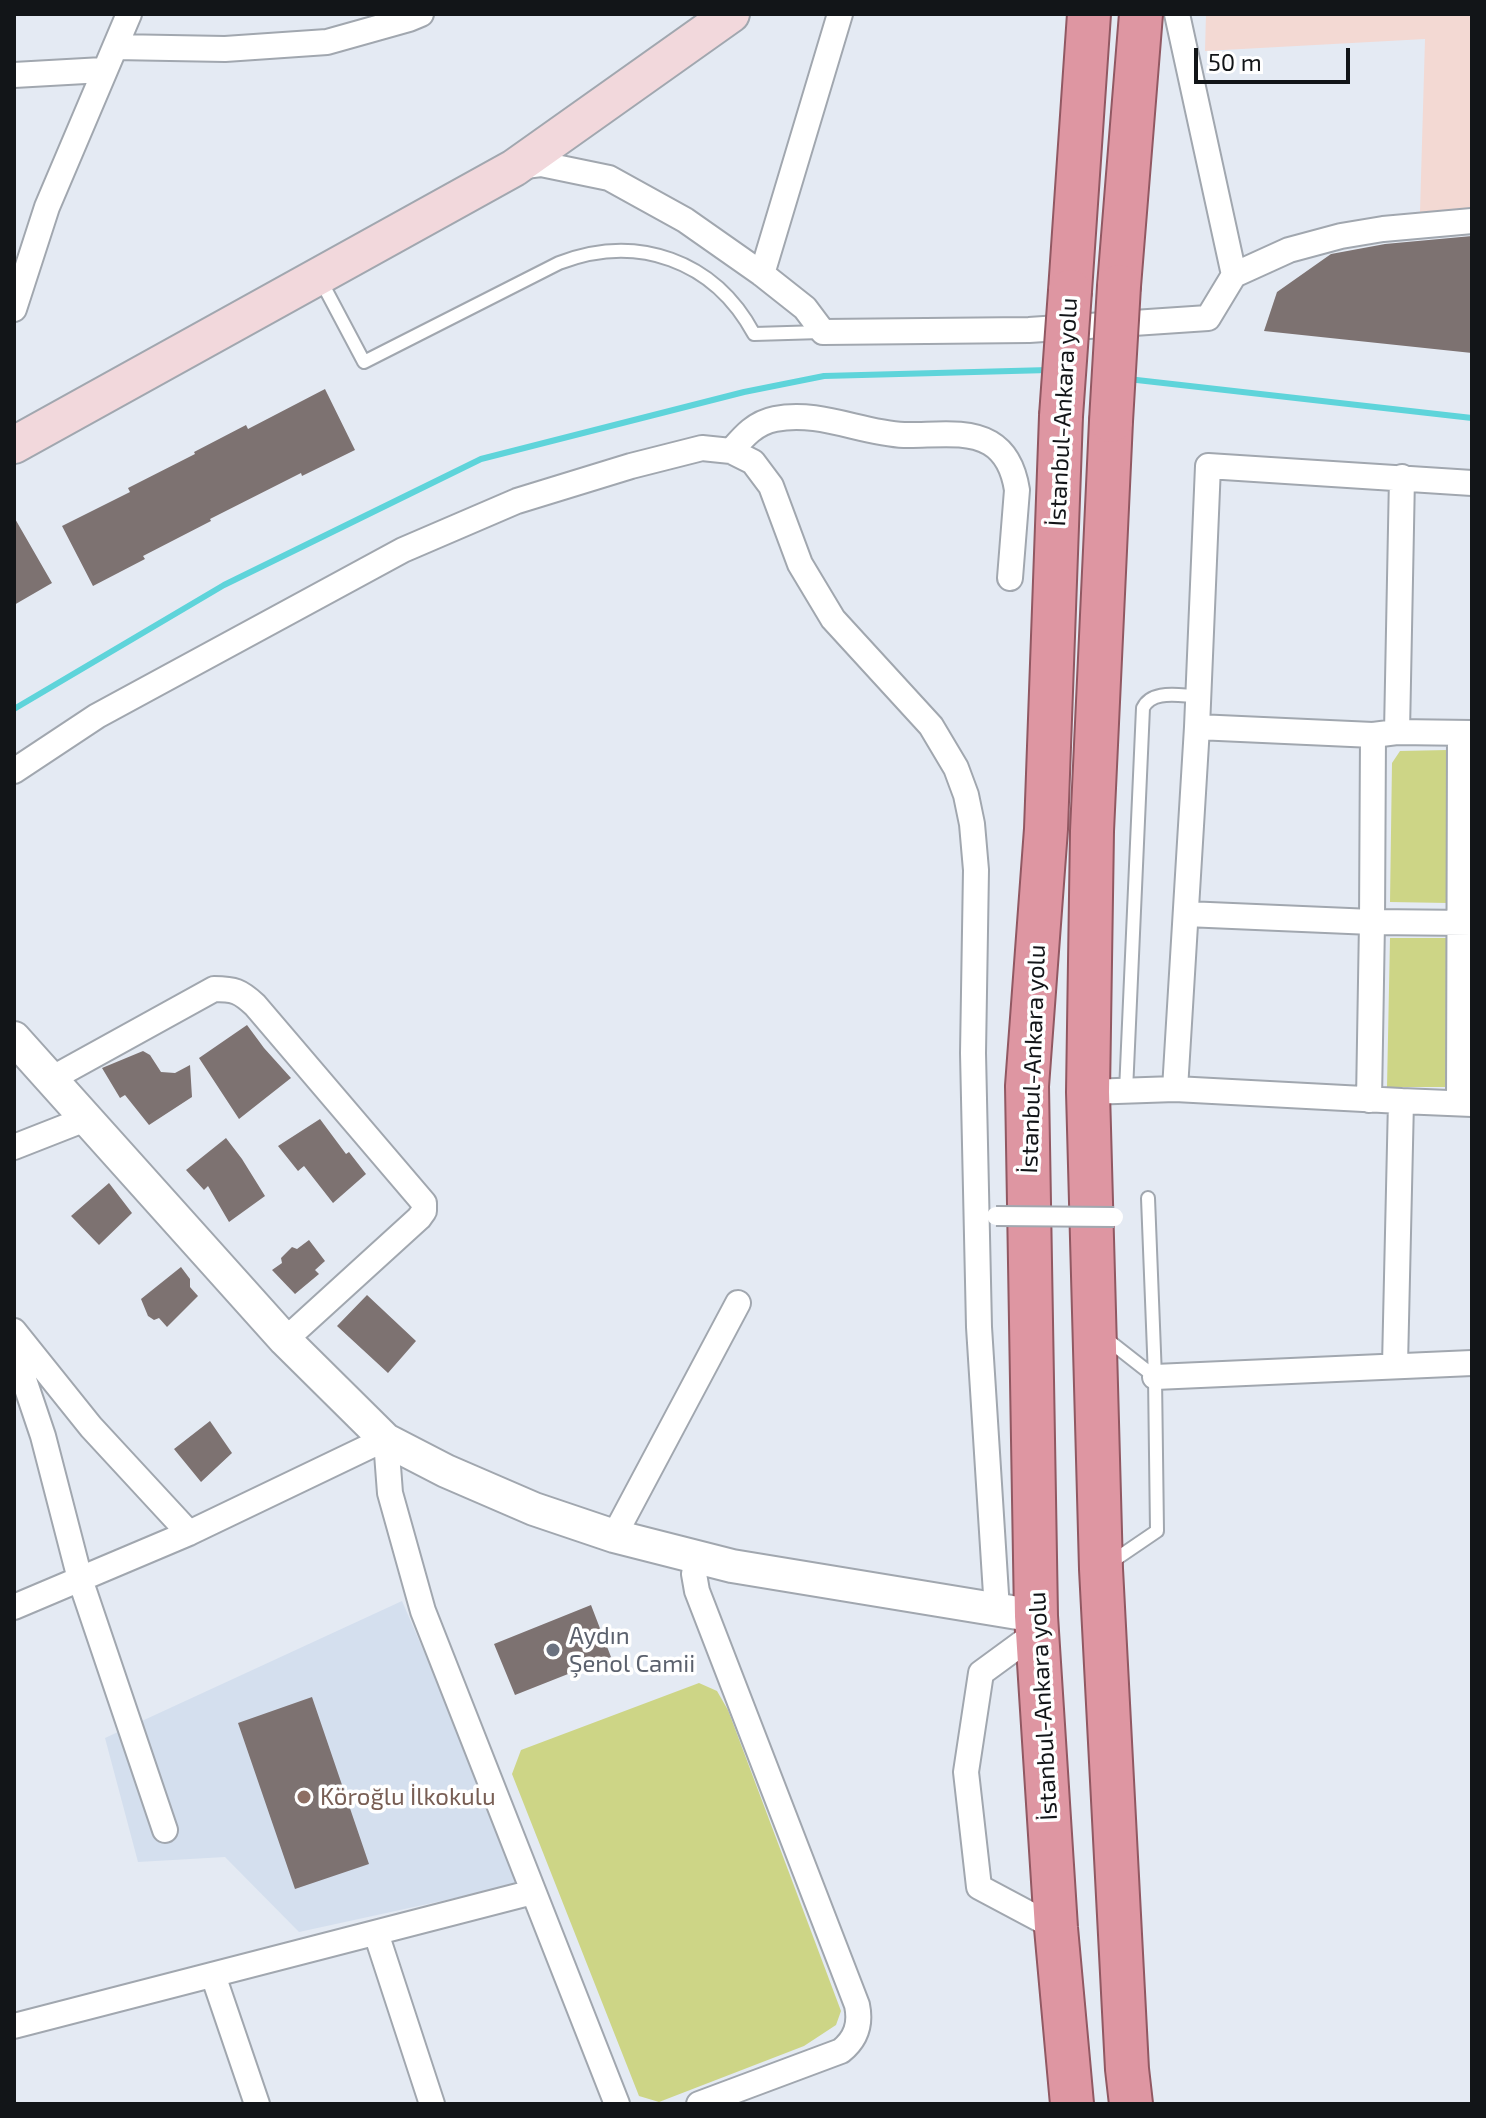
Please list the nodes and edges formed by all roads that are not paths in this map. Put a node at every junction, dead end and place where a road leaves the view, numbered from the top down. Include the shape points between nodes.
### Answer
1 (129, 14) edge
2 (421, 14) edge
3 (731, 14) edge
4 (840, 14) edge
5 (1089, 14) edge
6 (1141, 14) edge
7 (1177, 14) edge
8 (115, 47) junction
9 (103, 70) junction
10 (14, 75) edge
11 (514, 168) junction
12 (1472, 221) edge
13 (762, 274) junction
14 (1234, 275) junction
15 (319, 276) junction
16 (14, 309) edge
17 (823, 332) junction
18 (14, 445) edge
19 (731, 451) junction
20 (1402, 477) junction
21 (1472, 483) edge
22 (1010, 578) dead end
23 (1198, 696) junction
24 (1197, 727) junction
25 (1385, 733) junction
26 (1466, 733) edge
27 (14, 771) edge
28 (1186, 914) junction
29 (1372, 922) junction
30 (1466, 923) edge
31 (14, 1038) edge
32 (51, 1079) junction
33 (1175, 1089) junction
34 (1107, 1092) junction
35 (1369, 1100) junction
36 (1401, 1101) junction
37 (1466, 1103) edge
38 (88, 1118) junction
39 (14, 1147) edge
40 (1148, 1198) dead end
41 (996, 1216) dead end
42 (1114, 1217) dead end
43 (738, 1303) dead end
44 (1094, 1329) junction
45 (14, 1331) edge
46 (285, 1340) junction
47 (14, 1350) edge
48 (1472, 1363) edge
49 (1395, 1365) junction
50 (1155, 1377) junction
51 (386, 1439) junction
52 (189, 1533) junction
53 (614, 1536) junction
54 (697, 1557) junction
55 (1101, 1569) junction
56 (80, 1579) junction
57 (14, 1607) edge
58 (1023, 1619) junction
59 (165, 1830) dead end
60 (533, 1892) junction
61 (1056, 1928) junction
62 (376, 1933) junction
63 (213, 1975) junction
64 (14, 2026) edge
65 (257, 2104) edge
66 (432, 2104) edge
67 (617, 2104) edge
68 (699, 2104) edge
69 (1072, 2104) edge
70 (1131, 2104) edge

1 - 8 street
2 - 8 street via 327,42 225,49
3 - 11 main road
4 - 13 street
5 - 58 highway, İstanbul-Ankara yolu, bridge via 1061,416 1046,829 1027,1086
6 - 34 highway, İstanbul-Ankara yolu, bridge via 1119,286 1092,831
7 - 14 street
8 - 9 street
9 - 10 street
9 - 16 street via 47,207
11 - 13 street via 541,164 609,178 685,220
11 - 15 main road
12 - 14 street via 1341,236 1289,250
13 - 17 street via 805,308
14 - 17 street via 1208,318 1029,330
15 - 17 lane via 364,362 559,263 616,250 665,257 698,272 734,302 754,334
15 - 18 main road
19 - 22 street via 750,429 787,417 900,435 981,439 998,449 1015,478
19 - 27 street via 702,448 631,466 517,501 403,550 97,716
19 - 58 street via 753,462 771,486 800,564 833,619 931,726 966,795 976,870 973,1053 979,1327
20 - 21 street
20 - 23 street via 1208,466
20 - 25 street
23 - 24 street
23 - 34 lane via 1154,696 1143,708
24 - 25 street
24 - 28 street
25 - 26 street
25 - 29 street
26 - 30 street
28 - 29 street
28 - 33 street
29 - 30 street
29 - 35 street
30 - 37 street
31 - 32 street
32 - 38 street
32 - 46 street via 214,989 232,989 255,1005 424,1203 419,1218
33 - 34 street
33 - 35 street
34 - 44 highway, İstanbul-Ankara yolu
35 - 36 street
36 - 37 street
36 - 49 street
38 - 39 street
38 - 46 street
40 - 50 lane
41 - 42 street, bridge
43 - 53 street
44 - 50 lane
44 - 55 highway, İstanbul-Ankara yolu
45 - 52 street via 91,1427
46 - 51 street
47 - 56 street via 43,1436
48 - 49 street
49 - 50 street
50 - 55 lane via 1157,1531
51 - 52 street
51 - 53 street via 534,1509
51 - 60 street via 390,1493 423,1611
52 - 56 street
53 - 54 street
54 - 58 street
54 - 68 street via 697,1591 859,2020 854,2037 841,2051
55 - 70 highway, İstanbul-Ankara yolu
56 - 57 street
56 - 59 street
58 - 61 highway, İstanbul-Ankara yolu
58 - 61 street via 981,1673 966,1772 979,1887
60 - 62 street
60 - 67 street
61 - 69 highway, İstanbul-Ankara yolu
62 - 63 street
62 - 66 street
63 - 64 street
63 - 65 street

